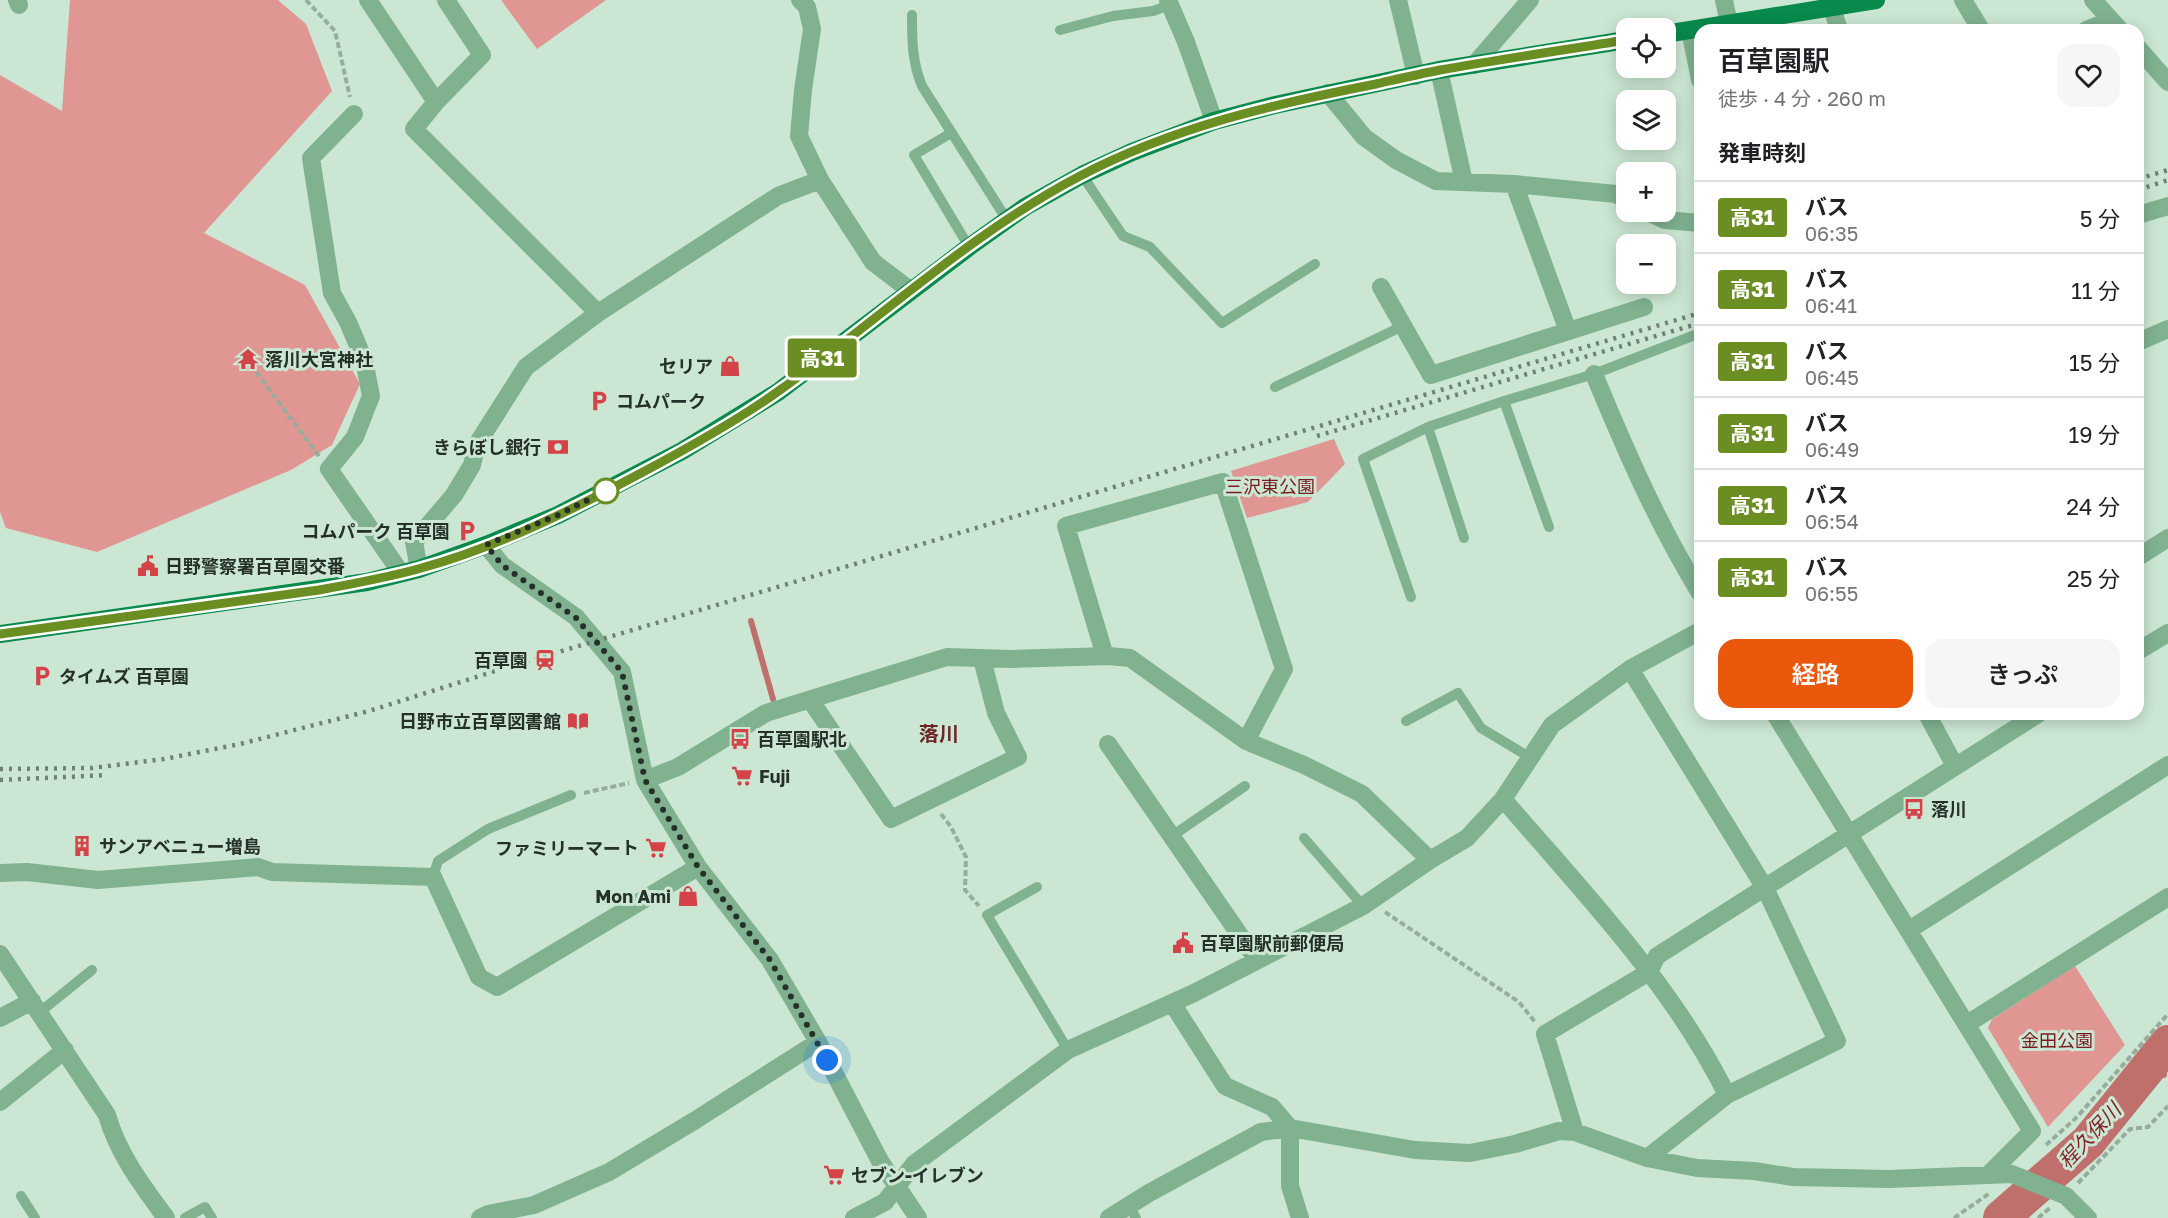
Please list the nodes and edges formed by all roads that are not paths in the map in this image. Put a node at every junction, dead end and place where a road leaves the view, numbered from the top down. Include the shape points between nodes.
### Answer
1 (368, 0) edge
2 (446, 0) edge
3 (1398, 0) edge
4 (1724, 0) edge
5 (1876, 0) edge
6 (1963, 0) edge
7 (2093, 0) edge
8 (809, 2) edge
9 (1169, 3) edge
10 (1521, 4) edge
11 (1832, 8) junction
12 (912, 15) dead end
13 (1729, 24) joint
14 (1837, 24) edge
15 (1977, 24) edge
16 (2115, 24) edge
17 (1694, 29) edge
18 (1060, 30) dead end
19 (1690, 30) junction
20 (1676, 32) edge
21 (1616, 42) edge
22 (1694, 50) edge
23 (2144, 58) edge
24 (1474, 65) junction
25 (1439, 70) junction
26 (1416, 76) junction
27 (2168, 82) edge
28 (1328, 93) junction
29 (436, 102) junction
30 (354, 114) road end
31 (1214, 121) junction
32 (951, 133) junction
33 (1082, 175) junction
34 (820, 180) junction
35 (1464, 182) junction
36 (1514, 184) junction
37 (1616, 194) edge
38 (2168, 206) edge
39 (2144, 213) edge
40 (1007, 220) junction
41 (1676, 221) edge
42 (1694, 222) edge
43 (969, 247) junction
44 (1315, 264) dead end
45 (1381, 287) dead end
46 (911, 291) junction
47 (1644, 307) dead end
48 (598, 313) junction
49 (1403, 326) junction
50 (2168, 329) edge
51 (1568, 331) junction
52 (1694, 335) edge
53 (2144, 339) edge
54 (1594, 374) junction
55 (1275, 387) dead end
56 (1504, 401) junction
57 (1428, 428) junction
58 (1549, 527) dead end
59 (1464, 538) dead end
60 (2168, 538) edge
61 (486, 545) junction
62 (2144, 553) edge
63 (410, 571) junction
64 (1694, 583) edge
65 (1411, 597) dead end
66 (2168, 633) edge
67 (0, 634) edge
68 (1694, 634) edge
69 (2144, 647) edge
70 (1105, 656) junction
71 (982, 659) junction
72 (1630, 669) junction
73 (811, 701) junction
74 (1779, 720) edge
75 (1930, 720) edge
76 (2028, 720) edge
77 (1406, 721) dead end
78 (1246, 741) junction
79 (1108, 744) dead end
80 (1531, 758) junction
81 (2168, 765) edge
82 (1955, 766) junction
83 (637, 781) junction
84 (1245, 786) dead end
85 (571, 795) dead end
86 (1503, 799) junction
87 (1848, 834) junction
88 (1172, 836) junction
89 (1304, 838) dead end
90 (1430, 860) junction
91 (698, 867) junction
92 (0, 873) edge
93 (433, 877) junction
94 (1037, 887) dead end
95 (1765, 888) junction
96 (2168, 897) edge
97 (1366, 904) junction
98 (1909, 930) junction
99 (0, 954) edge
100 (1257, 960) junction
101 (92, 970) dead end
102 (1649, 972) junction
103 (1172, 1002) junction
104 (36, 1007) junction
105 (0, 1018) edge
106 (1967, 1024) junction
107 (818, 1042) junction
108 (65, 1050) junction
109 (1068, 1050) junction
110 (1727, 1095) junction
111 (0, 1102) edge
112 (1290, 1128) junction
113 (1575, 1132) junction
114 (1647, 1158) junction
115 (1989, 1174) junction
116 (897, 1186) junction
117 (21, 1196) dead end
118 (1132, 1212) edge
119 (35, 1218) edge
120 (166, 1218) edge
121 (185, 1218) edge
122 (213, 1218) edge
123 (480, 1218) edge
124 (854, 1218) edge
125 (918, 1218) edge
126 (1109, 1218) edge
127 (1300, 1218) edge
128 (2088, 1218) edge

1 - 29 street
2 - 29 street via 482,55
3 - 26 street
4 - 13 street
5 - 11 main road
6 - 15 street
7 - 16 street
8 - 34 street via 812,29 799,136
9 - 18 lane via 1153,11 1113,16
9 - 31 street
10 - 24 street
11 - 13 main road
11 - 14 street
12 - 32 lane via 916,72
17 - 19 main road
19 - 20 main road
19 - 22 street
21 - 24 main road
23 - 27 street
24 - 25 main road
25 - 26 main road
25 - 35 street
26 - 28 main road
28 - 31 main road
28 - 35 street via 1364,137 1396,160 1436,181
29 - 48 street via 414,129
30 - 63 street via 311,158 332,293 364,360 371,396 355,437 329,469
31 - 33 main road
32 - 40 lane
32 - 43 lane via 914,155
33 - 40 main road
33 - 44 lane via 1123,236 1150,246 1222,323
34 - 46 street via 873,262
34 - 48 street via 778,196
35 - 36 street
36 - 37 street
36 - 51 street
38 - 39 street
40 - 43 main road
41 - 42 street
43 - 46 main road
45 - 49 street
46 - 61 main road via 778,392 682,451 558,515
47 - 51 street
48 - 63 street via 526,367 477,444 472,465 454,495 414,542
49 - 51 street via 1431,375
49 - 55 lane
50 - 53 street
52 - 54 lane
54 - 56 lane
54 - 64 street via 1628,457
56 - 57 lane
56 - 58 lane
57 - 59 lane
57 - 65 lane via 1363,459
60 - 62 street
61 - 63 main road
61 - 83 street via 502,565 576,618 622,672
63 - 67 main road via 319,590
66 - 69 street
68 - 72 street
70 - 71 street
70 - 78 street via 1130,658
70 - 78 street via 1066,526 1223,482 1284,669
71 - 73 street via 946,657
71 - 73 street via 996,713 1018,757 891,819
72 - 80 street via 1552,725
72 - 95 street
73 - 83 street via 766,713 678,767
74 - 87 street
75 - 82 street
76 - 82 street
77 - 80 lane via 1458,693 1481,728
78 - 90 street via 1362,794
79 - 88 street
80 - 86 street
81 - 98 street
82 - 87 street
83 - 91 street
84 - 88 lane
85 - 93 lane via 488,829 438,861
86 - 90 street via 1467,838
86 - 102 street
87 - 95 street
87 - 98 street
88 - 100 street
89 - 97 lane
90 - 97 street
91 - 93 street via 497,987 479,977
91 - 107 street via 770,960
92 - 93 street via 98,880 258,867 272,872
94 - 109 lane via 987,915
95 - 102 street via 1657,956
95 - 110 street via 1837,1041
96 - 106 street
97 - 100 street
98 - 106 street
99 - 104 street
100 - 103 street
101 - 104 lane
102 - 110 street via 1708,1055
102 - 113 street via 1545,1034
103 - 109 street
103 - 112 street via 1225,1086 1272,1107
104 - 105 street
104 - 108 street
106 - 115 street via 2032,1131
107 - 116 street
107 - 123 street via 609,1172 534,1204
108 - 111 street
108 - 120 street via 107,1115 132,1170
109 - 116 street via 914,1164
110 - 114 street
112 - 113 street via 1415,1150 1470,1152 1559,1131
112 - 118 street via 1261,1132
112 - 127 street via 1290,1186
113 - 114 street
114 - 115 street via 1696,1168 1804,1178
115 - 128 street via 2012,1174 2063,1194
116 - 124 street via 885,1202
116 - 125 street
117 - 119 lane
118 - 126 street
121 - 122 lane via 205,1207

